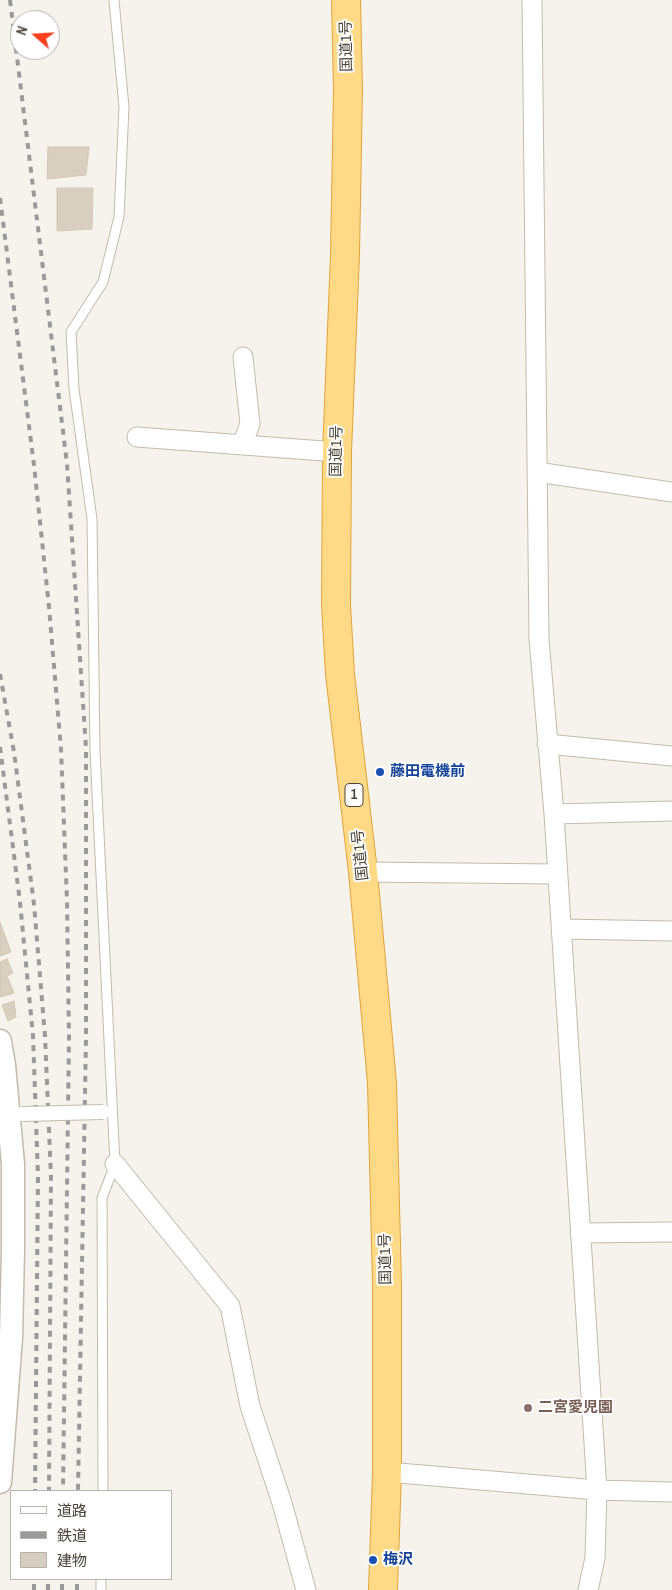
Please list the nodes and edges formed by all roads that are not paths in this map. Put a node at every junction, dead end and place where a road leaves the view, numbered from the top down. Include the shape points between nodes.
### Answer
1 (114, 0) edge
2 (346, 0) edge
3 (532, 0) edge
4 (243, 357) dead end
5 (137, 438) dead end
6 (242, 445) junction
7 (336, 452) junction
8 (537, 472) junction
9 (672, 492) edge
10 (547, 744) junction
11 (672, 756) edge
12 (672, 811) edge
13 (554, 814) junction
14 (363, 872) junction
15 (557, 874) junction
16 (561, 929) junction
17 (672, 931) edge
18 (0, 1041) edge
19 (103, 1112) dead end
20 (22, 1114) dead end
21 (115, 1164) junction
22 (672, 1232) edge
23 (580, 1233) junction
24 (387, 1472) junction
25 (0, 1482) edge
26 (103, 1490) edge
27 (597, 1490) junction
28 (672, 1492) edge
29 (306, 1590) edge
30 (383, 1590) edge
31 (588, 1590) edge

1 - 21 lane via 124,107 119,217 104,282 71,332 74,389 92,519 95,751
2 - 7 highway, 国道1号 / 1 via 345,255
3 - 8 street
4 - 6 street via 250,424
5 - 6 street
6 - 7 street
7 - 14 highway, 国道1号 / 1 via 336,605 340,674
8 - 9 street
8 - 10 street via 539,639
10 - 11 street
10 - 13 street
12 - 13 street
13 - 15 street
14 - 15 street
14 - 24 highway, 国道1号 / 1 via 382,1083
15 - 16 street
16 - 17 street
16 - 23 street
18 - 25 street via 13,1164 14,1250 12,1338
19 - 20 street, bridge
21 - 26 lane via 102,1198
21 - 29 street via 230,1306 250,1406
22 - 23 street
23 - 27 street
24 - 27 street
24 - 30 highway, 国道1号 / 1
27 - 28 street
27 - 31 street via 595,1558

